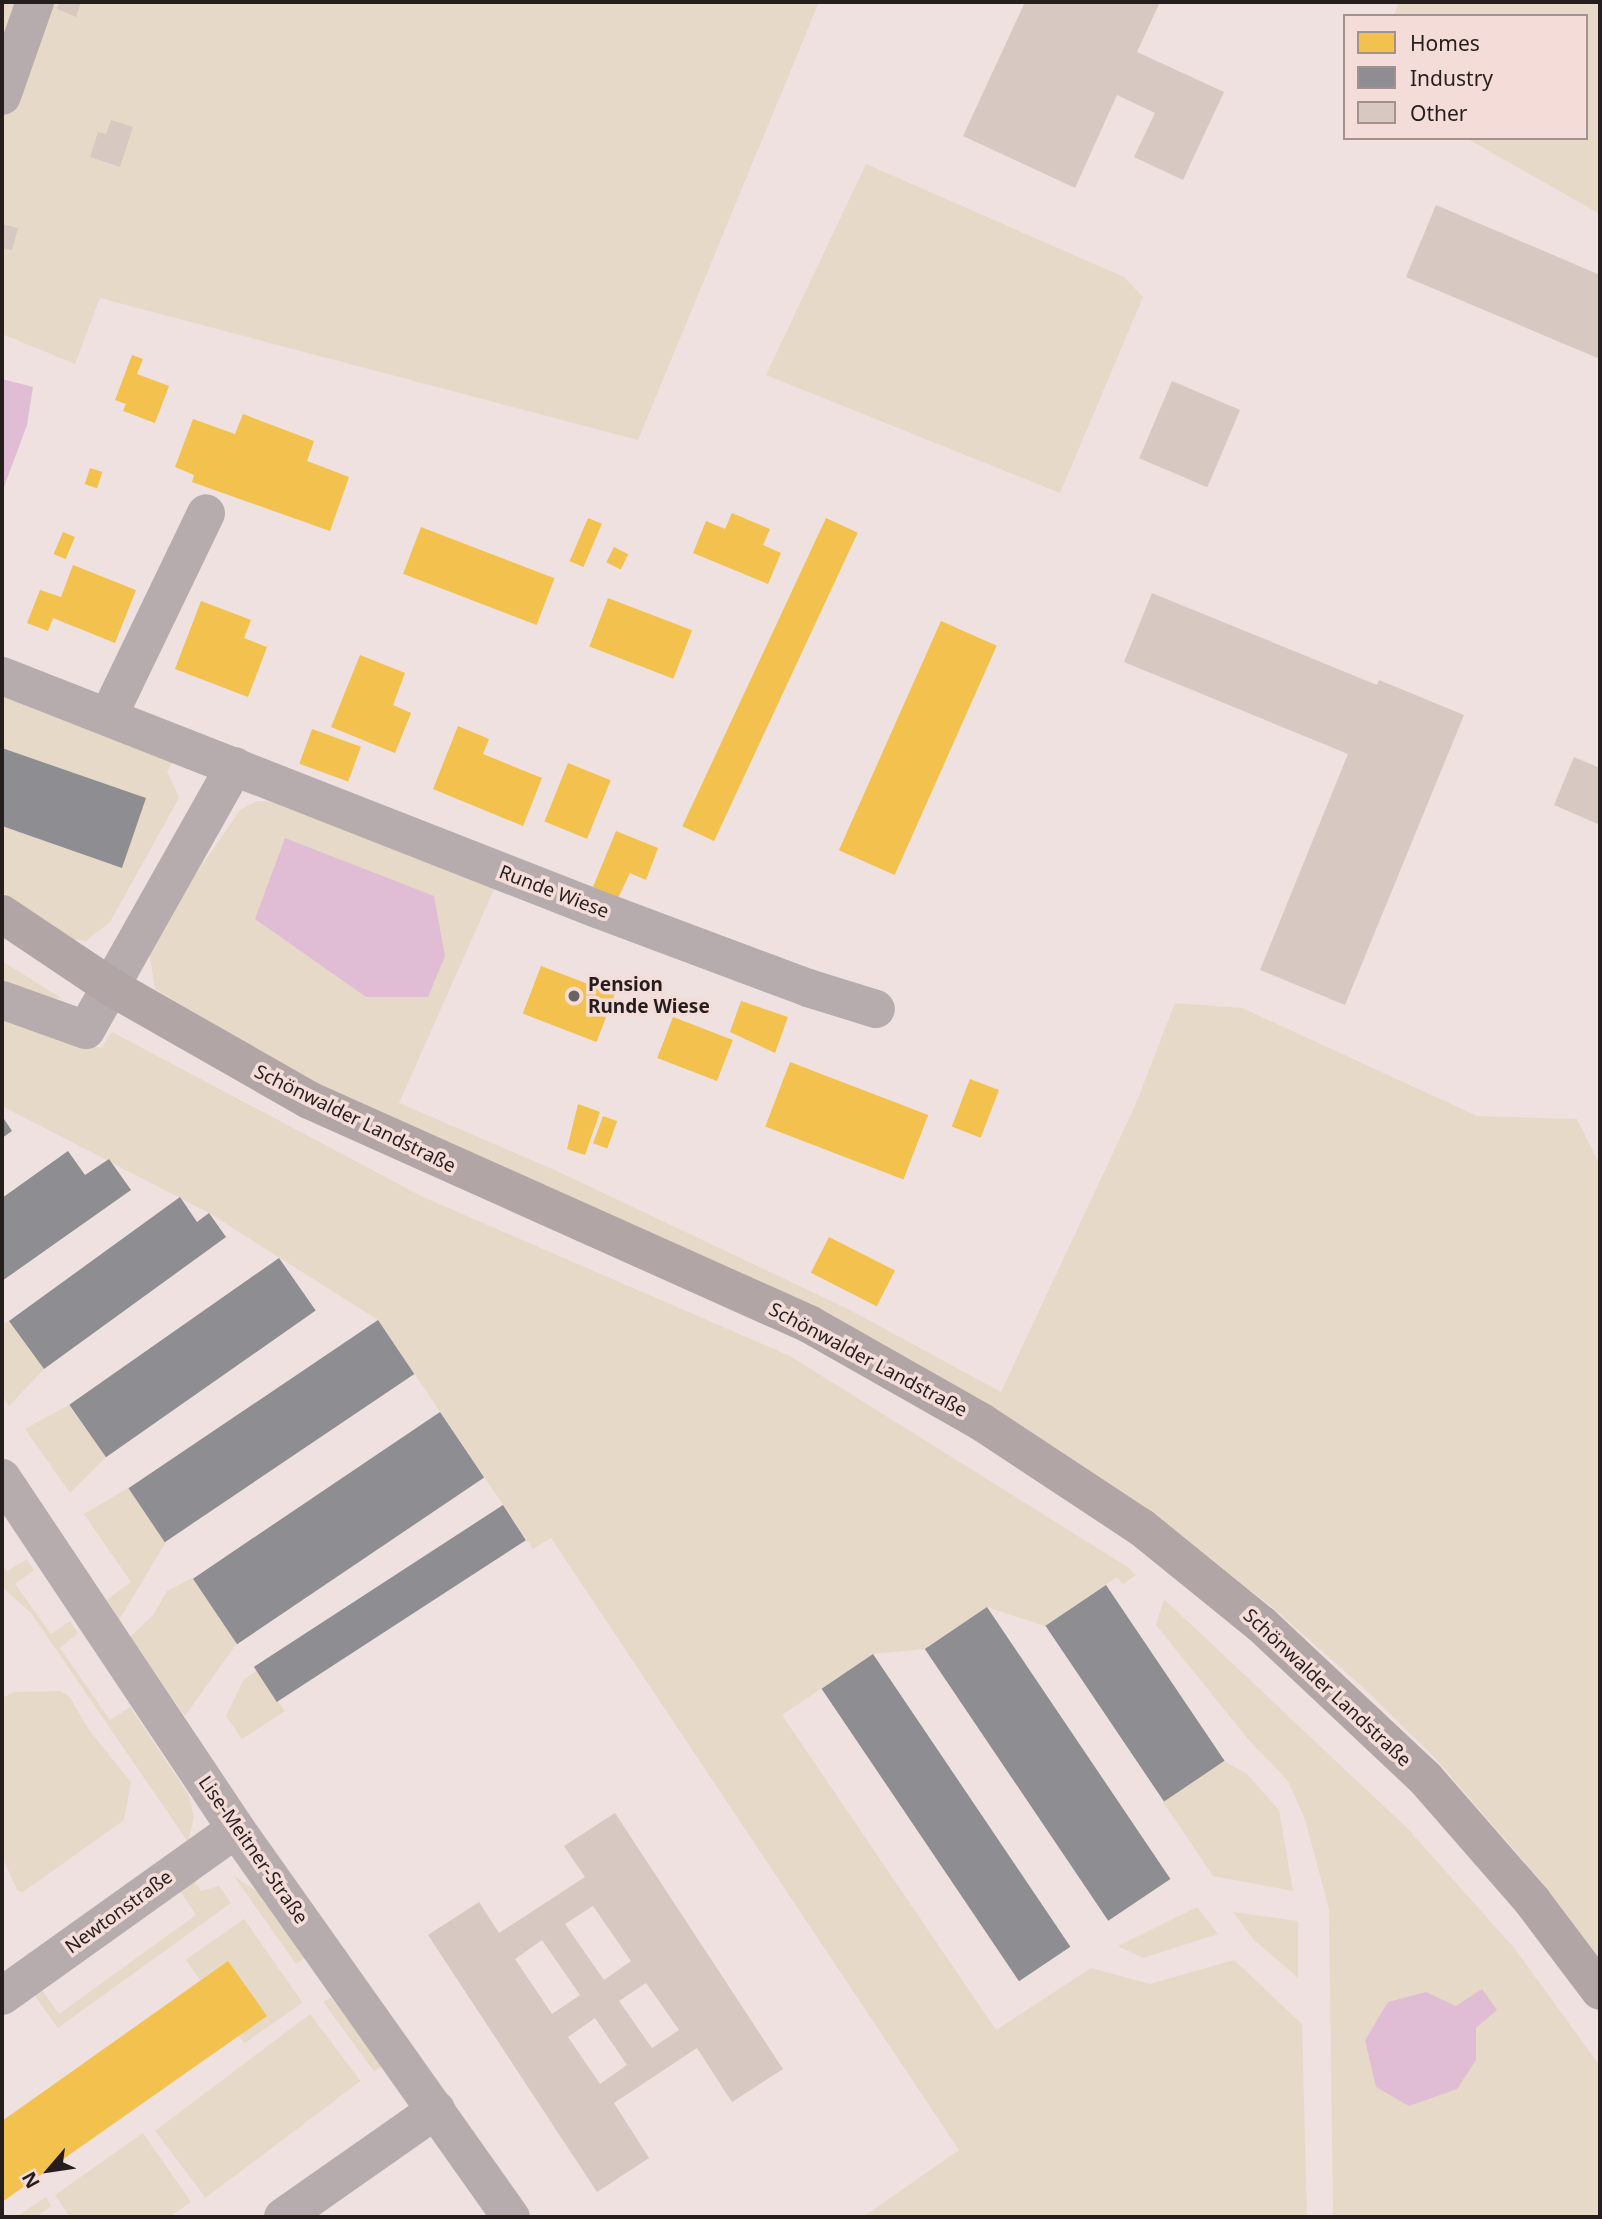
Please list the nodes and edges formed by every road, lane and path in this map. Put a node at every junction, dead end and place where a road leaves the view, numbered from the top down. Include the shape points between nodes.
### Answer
1 (35, 2) edge
2 (2, 96) edge
3 (206, 513) dead end
4 (2, 676) edge
5 (108, 717) junction
6 (234, 766) junction
7 (2, 914) edge
8 (111, 987) junction
9 (2, 1000) edge
10 (876, 1009) dead end
11 (2, 1478) edge
12 (236, 1829) junction
13 (1600, 1992) edge
14 (2, 1996) edge
15 (436, 2110) junction
16 (283, 2217) edge
17 (511, 2217) edge

1 - 2 street
3 - 5 street
4 - 5 street, Runde Wiese
5 - 6 street, Runde Wiese
6 - 8 street
6 - 10 street, Runde Wiese via 597,909
7 - 8 main road, Schönwalder Landstraße
8 - 9 street via 86,1030
8 - 13 main road, Schönwalder Landstraße via 309,1100 809,1324 983,1423 1141,1527 1262,1625 1425,1778 1534,1902
11 - 12 street, Lise-Meitner-Straße
12 - 14 street, Newtonstraße
12 - 15 street, Lise-Meitner-Straße
15 - 16 street
15 - 17 street, Lise-Meitner-Straße

